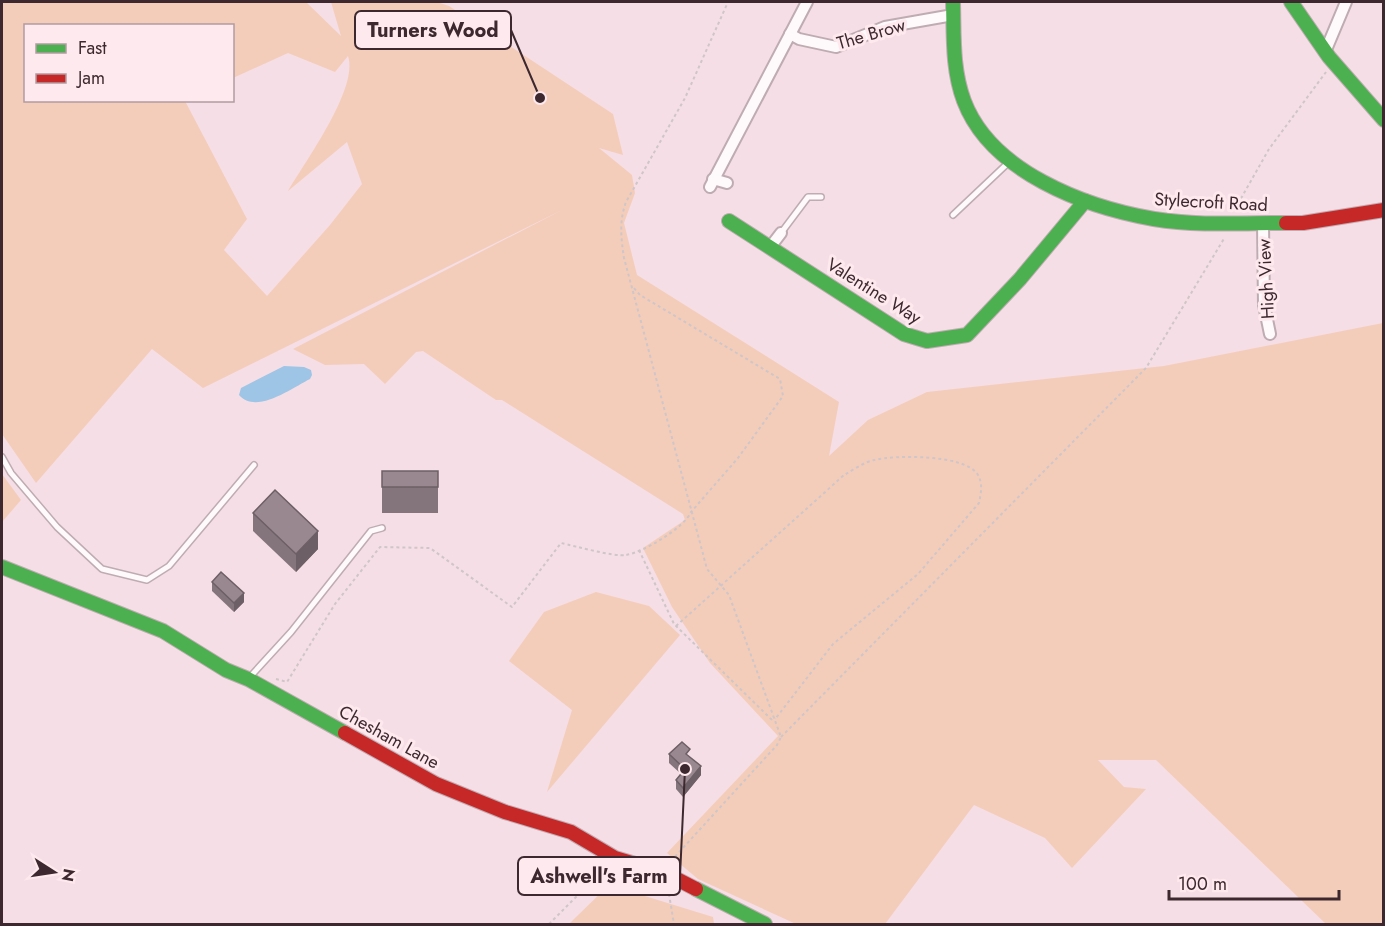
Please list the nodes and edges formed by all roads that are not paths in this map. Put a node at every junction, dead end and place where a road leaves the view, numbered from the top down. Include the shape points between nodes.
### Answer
1 (807, 2) edge
2 (1291, 2) edge
3 (1346, 2) edge
4 (953, 8) edge
5 (790, 34) junction
6 (1325, 52) junction
7 (1383, 120) edge
8 (1009, 162) junction
9 (727, 183) dead end
10 (821, 197) dead end
11 (1085, 201) junction
12 (1383, 210) edge
13 (952, 215) dead end
14 (729, 221) dead end
15 (1263, 223) junction
16 (781, 233) joint
17 (771, 246) junction
18 (1270, 334) dead end
19 (2, 457) edge
20 (254, 465) dead end
21 (382, 528) dead end
22 (2, 567) edge
23 (248, 679) junction
24 (765, 924) edge

1 - 5 street
2 - 6 street
3 - 6 street
4 - 5 street, The Brow via 885,27 836,47
4 - 8 street, Stylecroft Road via 955,71 964,103 987,140
5 - 9 street via 712,183
6 - 7 street
8 - 11 street, Stylecroft Road
8 - 13 lane
10 - 16 lane via 808,197
11 - 15 street, Stylecroft Road via 1155,219
11 - 17 street, Valentine Way via 968,335 927,341 904,334
12 - 15 street, Stylecroft Road via 1303,223
14 - 17 street, Valentine Way
15 - 18 street, High View via 1264,305
16 - 17 street
19 - 20 lane via 10,473 57,528 102,569 147,580 169,566
21 - 23 lane via 371,531 291,632
22 - 23 street, Chesham Lane via 163,631
23 - 24 street, Chesham Lane via 436,784 505,812 571,832 615,858 663,873

